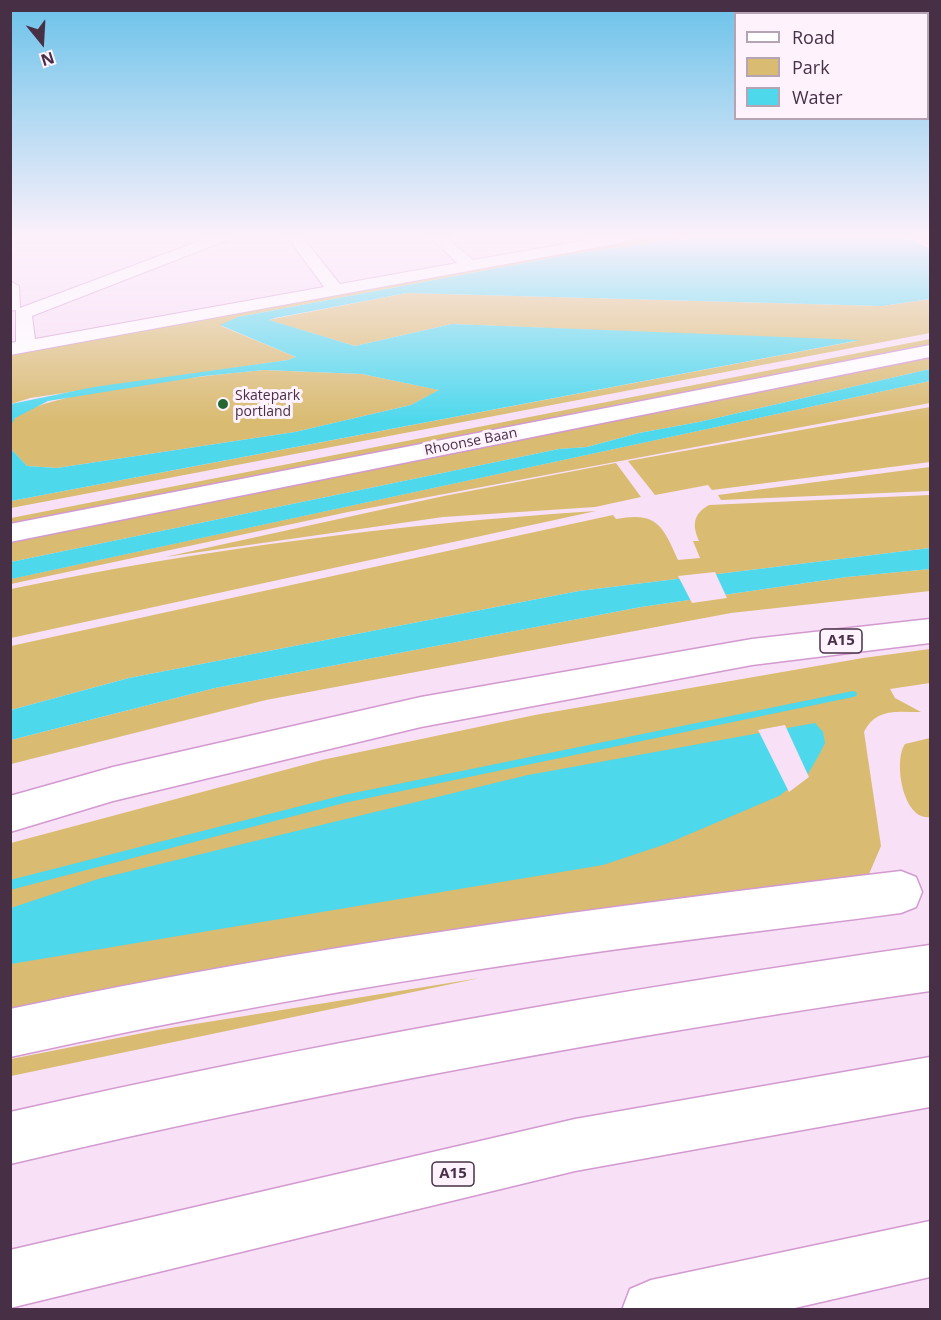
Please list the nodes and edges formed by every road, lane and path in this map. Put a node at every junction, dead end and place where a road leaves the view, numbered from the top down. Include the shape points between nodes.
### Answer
1 (37, 300) edge
2 (42, 300) edge
3 (273, 300) edge
4 (15, 309) edge
5 (18, 348) edge
6 (930, 351) edge
7 (10, 533) edge
8 (930, 631) edge
9 (10, 814) edge
10 (901, 892) dead end
11 (930, 968) edge
12 (10, 1033) edge
13 (930, 1082) edge
14 (10, 1138) edge
15 (930, 1249) edge
16 (10, 1279) edge
17 (651, 1310) edge

1 - 4 street
2 - 4 street
3 - 5 street
4 - 5 street
6 - 7 main road, Rhoonse Baan
8 - 9 main road, A15 via 752,652 422,712 113,784
10 - 12 main road via 411,958 87,1015
11 - 14 main road via 538,1030 248,1084
13 - 16 main road, A15 via 575,1145
15 - 17 main road

